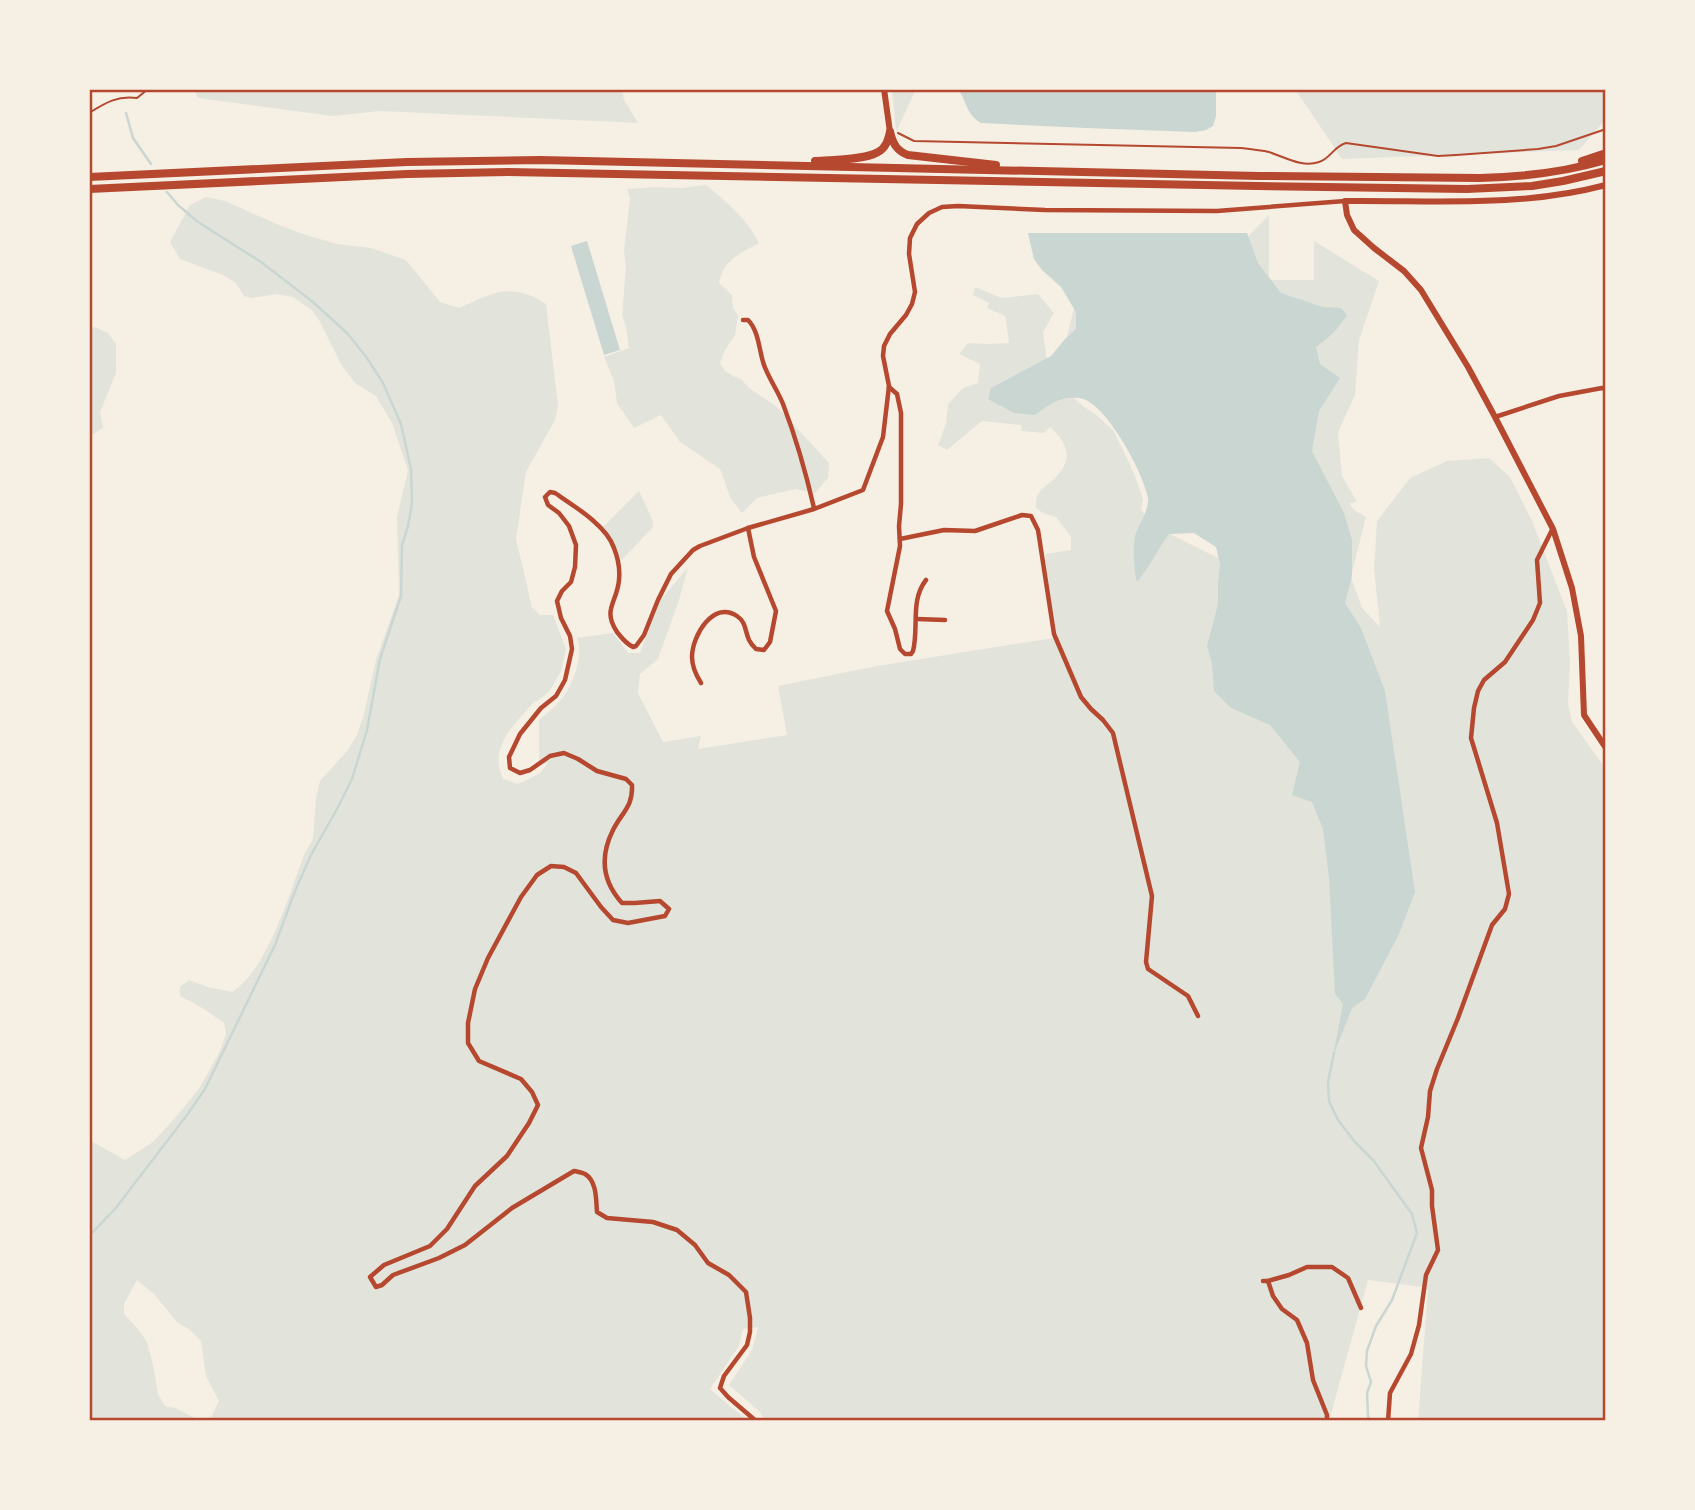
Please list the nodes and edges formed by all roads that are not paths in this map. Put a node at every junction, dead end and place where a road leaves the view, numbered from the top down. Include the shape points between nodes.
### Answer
1 (884, 89) edge
2 (890, 132) junction
3 (1606, 153) edge
4 (1606, 160) edge
5 (773, 164) junction
6 (1056, 171) junction
7 (1606, 171) edge
8 (1548, 173) junction
9 (89, 177) edge
10 (1606, 185) edge
11 (89, 189) edge
12 (1345, 201) junction
13 (743, 320) dead end
14 (889, 386) junction
15 (1606, 389) edge
16 (1495, 416) junction
17 (814, 509) junction
18 (748, 528) junction
19 (1553, 529) junction
20 (900, 539) junction
21 (926, 580) dead end
22 (917, 619) junction
23 (945, 620) dead end
24 (701, 683) dead end
25 (1606, 748) edge
26 (1198, 1016) dead end
27 (1362, 1308) dead end
28 (756, 1421) edge
29 (1327, 1421) edge
30 (1388, 1421) edge

1 - 2 street
2 - 5 highway via 884,147 873,154
2 - 6 highway via 898,150 911,156
3 - 8 highway
4 - 8 highway
5 - 6 highway
5 - 9 highway via 473,160
6 - 8 highway via 1455,178
7 - 11 highway via 1532,186 1483,189 508,172
10 - 12 street via 1500,202
12 - 14 street via 1217,211 937,209 920,220 909,238 915,292 906,315 884,346
12 - 16 street via 1354,230 1422,290
13 - 17 street via 755,331 765,367 783,402
14 - 17 street via 883,437 863,490
14 - 20 street via 897,394 901,413
15 - 16 street via 1559,396
16 - 19 street
17 - 18 street
18 - 24 street via 754,557 776,611 770,642 764,650 756,649 742,621 731,612 719,612 707,620 692,653
18 - 28 street via 700,545 687,555 671,574 644,635 632,647 611,622 619,580 611,541 558,495 546,495 546,502 569,526 576,545 571,582 557,601 572,649 565,680 520,734 509,757 510,768 520,773 564,753 597,771 626,779 632,785 632,798 606,849 606,876 622,902 660,901 669,909 665,916 628,923 613,920 576,873 551,866 537,875 475,989 468,1043 479,1061 521,1079 538,1105 507,1156 475,1186 430,1247 384,1265 370,1277 376,1287 393,1275 439,1258 574,1171 585,1174 593,1181 597,1212 607,1218 653,1222 677,1230 708,1263 746,1292 750,1318 747,1345 720,1388
19 - 25 street via 1573,587 1581,636 1584,715
19 - 30 street via 1537,560 1540,603 1505,662 1484,680 1474,708 1471,738 1497,823 1509,894 1492,925 1430,1091 1421,1148 1432,1190 1438,1250 1426,1275 1410,1354 1390,1393
20 - 22 street via 887,611 903,653 911,654
20 - 26 street via 937,531 975,531 1031,516 1038,530 1054,634 1081,696 1113,733 1152,896 1148,969 1188,996
21 - 22 street via 917,600
22 - 23 street
27 - 29 street via 1348,1278 1332,1267 1307,1267 1265,1281 1282,1309 1297,1320

